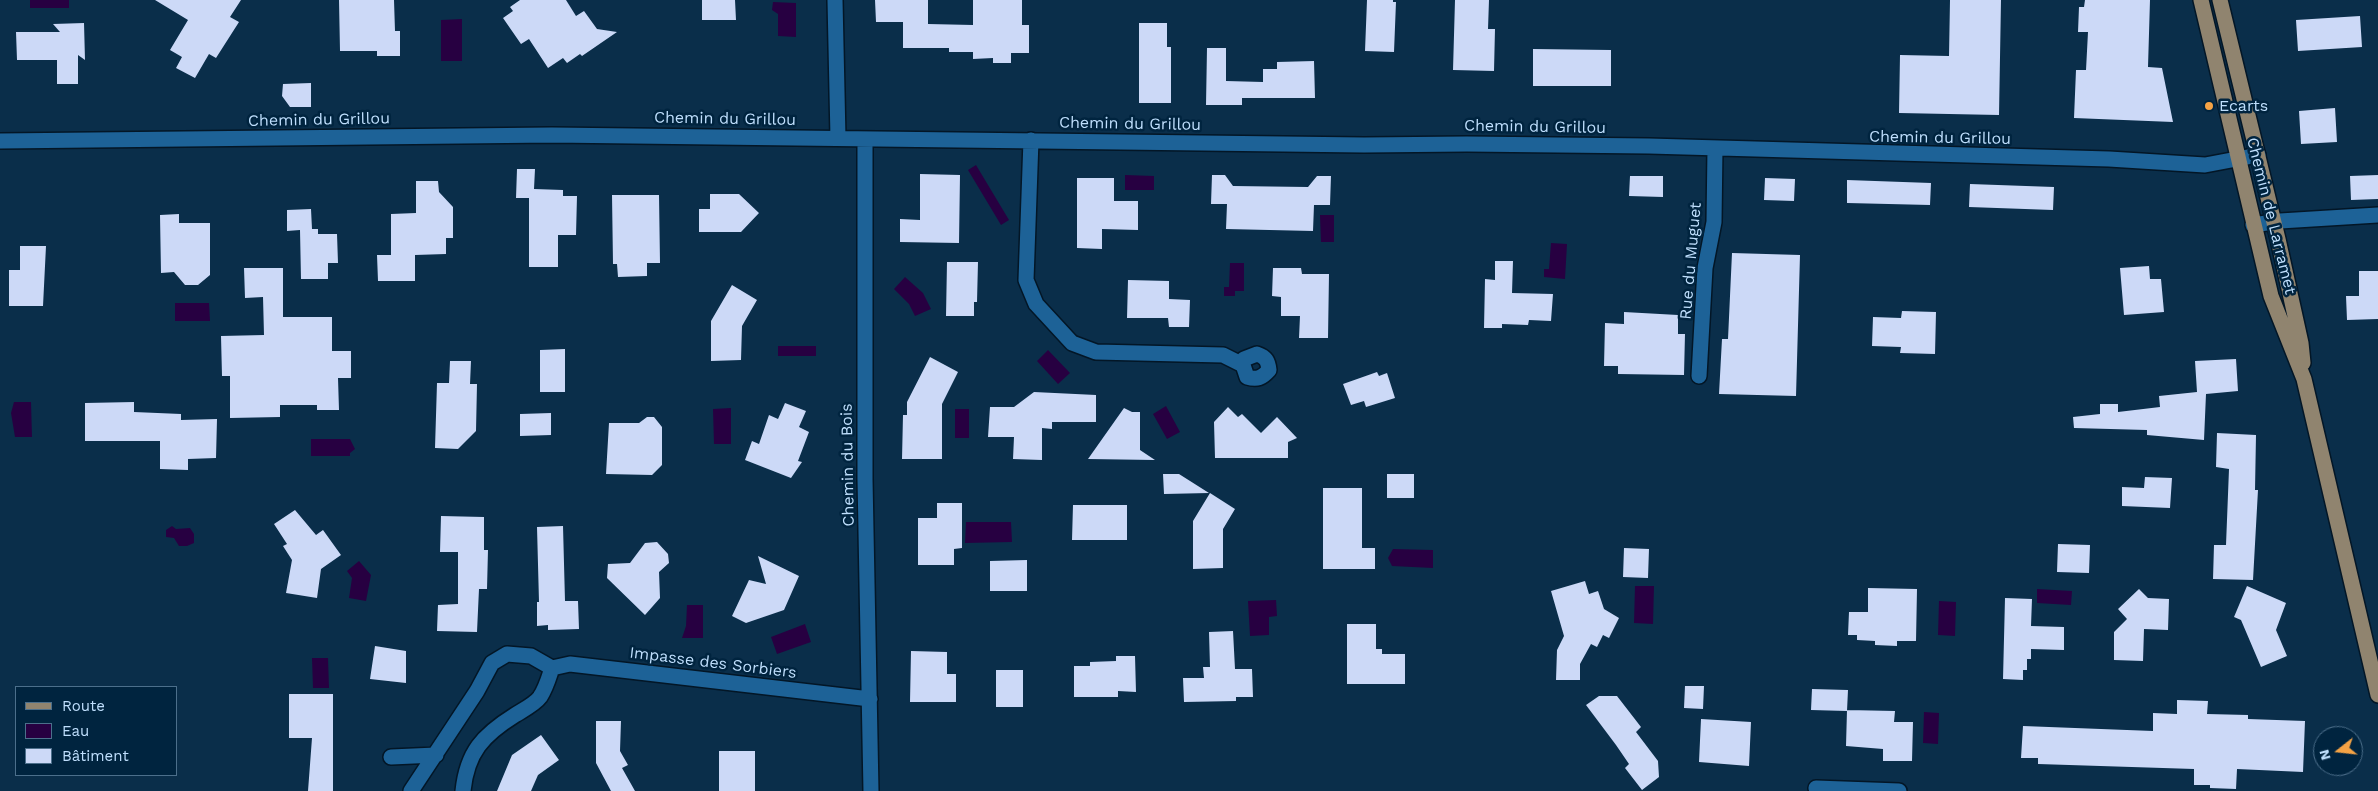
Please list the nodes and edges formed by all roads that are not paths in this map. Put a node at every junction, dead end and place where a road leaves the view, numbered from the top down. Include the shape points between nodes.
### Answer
1 (835, 0) edge
2 (2201, 0) edge
3 (2220, 0) edge
4 (838, 138) junction
5 (865, 138) junction
6 (1031, 140) junction
7 (0, 141) edge
8 (1715, 148) junction
9 (2258, 156) junction
10 (2239, 159) junction
11 (2378, 215) edge
12 (2274, 222) junction
13 (2253, 225) junction
14 (1242, 365) dead end
15 (1699, 376) dead end
16 (2304, 379) junction
17 (552, 668) junction
18 (2378, 695) edge
19 (870, 699) junction
20 (436, 755) junction
21 (392, 756) dead end
22 (1816, 788) dead end
23 (411, 791) edge
24 (462, 791) edge
25 (871, 791) edge
26 (1899, 791) edge

1 - 4 street
2 - 10 main road, Chemin de Larramet
3 - 9 main road, Chemin de Larramet
4 - 5 street, Chemin du Grillou
4 - 7 street, Chemin du Grillou via 543,135
5 - 6 street, Chemin du Grillou
5 - 19 street, Chemin du Bois via 865,479
6 - 8 street, Chemin du Grillou
6 - 14 street via 1026,280 1036,304 1066,336 1096,352 1223,356
8 - 10 street, Chemin du Grillou via 2109,159 2205,165
8 - 15 street, Rue du Muguet via 1714,222 1705,268
9 - 10 street, Chemin du Grillou
9 - 12 main road, Chemin de Larramet
10 - 13 main road, Chemin de Larramet
11 - 12 street
12 - 13 street
12 - 16 main road, Chemin de Larramet via 2301,343
13 - 16 main road, Chemin de Larramet via 2271,296
16 - 18 main road, Chemin de Larramet
17 - 19 street, Impasse des Sorbiers via 570,664
17 - 20 street via 531,656 507,654 492,663
17 - 24 street via 540,697 497,726 482,741 467,764
19 - 25 street, Chemin du Bois
20 - 21 street
20 - 23 street
22 - 26 street

